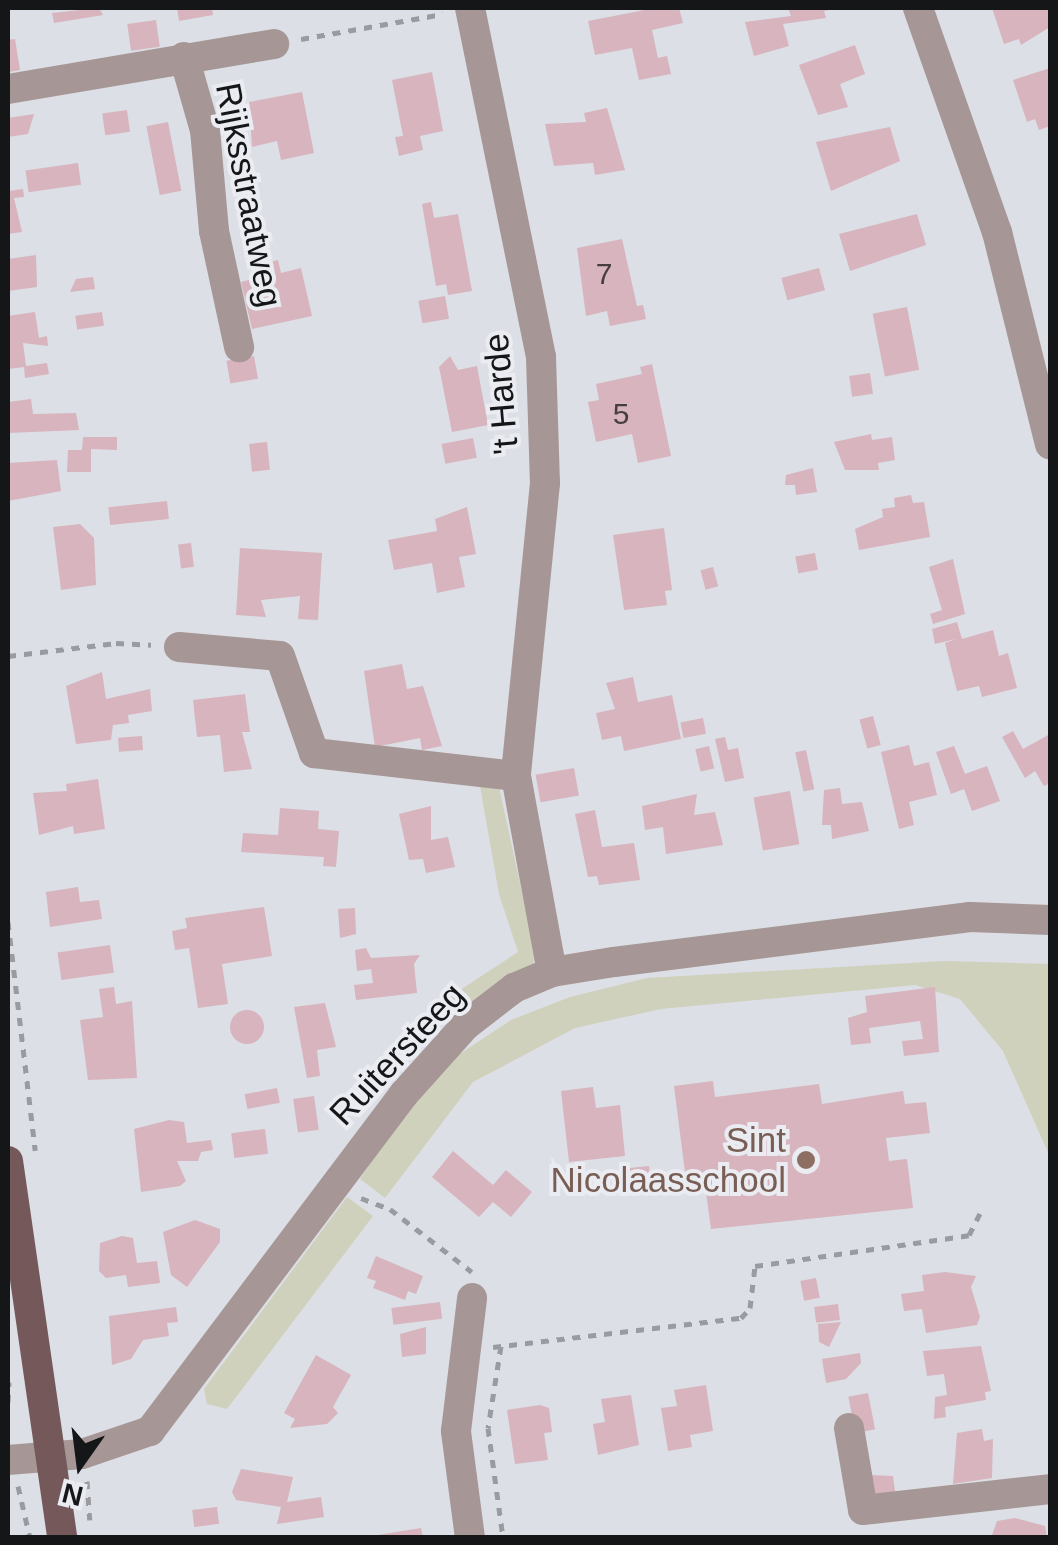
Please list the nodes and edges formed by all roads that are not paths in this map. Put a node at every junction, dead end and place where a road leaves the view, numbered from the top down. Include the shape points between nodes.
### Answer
1 (473, 8) edge
2 (918, 8) edge
3 (274, 44) road end
4 (184, 57) junction
5 (8, 89) edge
6 (240, 347) dead end
7 (1050, 445) edge
8 (179, 647) road end
9 (516, 776) junction
10 (1050, 920) edge
11 (552, 972) junction
12 (8, 1161) edge
13 (472, 1298) road end
14 (849, 1428) dead end
15 (50, 1456) junction
16 (8, 1460) edge
17 (1050, 1490) edge
18 (62, 1538) edge
19 (470, 1538) edge

1 - 9 street, 't Harde via 543,392 545,483
2 - 7 street via 997,232
3 - 4 street, Rijksstraatweg
4 - 5 street, Rijksstraatweg
4 - 6 street, Rijksstraatweg via 206,130 214,231
8 - 9 street via 280,656 314,753
9 - 11 street, 't Harde
10 - 11 street, Ruitersteeg via 970,916
11 - 15 street, Ruitersteeg via 514,988 466,1024 330,1186 184,1395 150,1431 82,1454
12 - 15 main road
13 - 19 street via 456,1431
14 - 17 street via 863,1510
15 - 16 street, Ruitersteeg
15 - 18 main road

